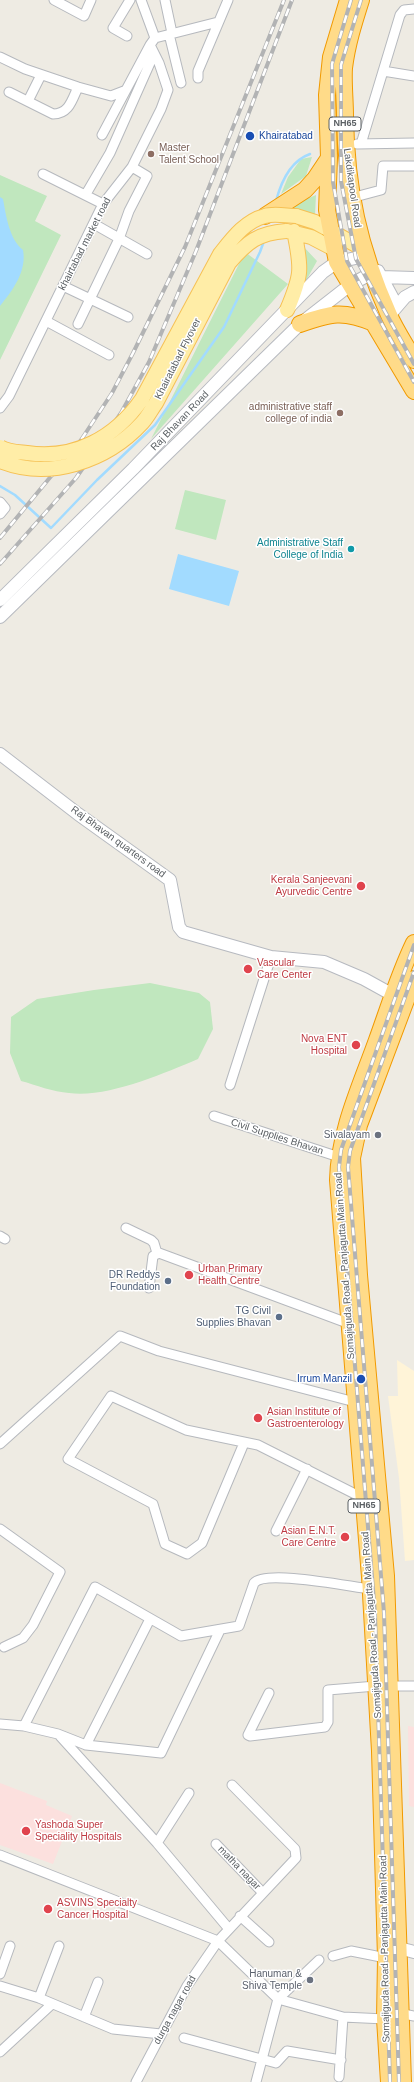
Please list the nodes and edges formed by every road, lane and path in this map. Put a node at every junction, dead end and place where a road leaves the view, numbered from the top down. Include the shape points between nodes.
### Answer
1 (54, 0) edge
2 (91, 0) edge
3 (130, 0) edge
4 (141, 0) edge
5 (228, 0) edge
6 (348, 0) edge
7 (361, 0) edge
8 (169, 1) edge
9 (414, 9) edge
10 (218, 22) junction
11 (170, 33) junction
12 (127, 36) dead end
13 (153, 46) junction
14 (0, 57) edge
15 (383, 71) junction
16 (41, 74) junction
17 (414, 76) edge
18 (198, 78) dead end
19 (181, 83) dead end
20 (78, 87) junction
21 (124, 91) junction
22 (9, 92) dead end
23 (28, 102) junction
24 (102, 135) dead end
25 (414, 143) edge
26 (353, 144) junction
27 (329, 158) junction
28 (414, 166) edge
29 (132, 167) junction
30 (43, 174) dead end
31 (86, 194) junction
32 (352, 202) junction
33 (103, 204) junction
34 (265, 216) junction
35 (94, 224) junction
36 (290, 231) junction
37 (331, 231) junction
38 (119, 239) junction
39 (364, 252) junction
40 (147, 254) dead end
41 (336, 255) junction
42 (376, 275) junction
43 (414, 278) edge
44 (350, 285) junction
45 (63, 286) junction
46 (414, 292) edge
47 (90, 299) junction
48 (287, 310) junction
49 (393, 311) junction
50 (128, 317) dead end
51 (46, 321) junction
52 (374, 323) junction
53 (78, 324) dead end
54 (300, 324) junction
55 (109, 355) dead end
56 (414, 360) edge
57 (414, 391) edge
58 (0, 408) edge
59 (0, 447) edge
60 (0, 461) edge
61 (0, 502) edge
62 (0, 514) edge
63 (0, 600) edge
64 (0, 617) edge
65 (0, 754) edge
66 (414, 943) edge
67 (271, 957) junction
68 (414, 979) edge
69 (393, 995) junction
70 (230, 1085) dead end
71 (214, 1116) dead end
72 (339, 1157) junction
73 (348, 1212) junction
74 (126, 1228) dead end
75 (157, 1253) junction
76 (149, 1288) dead end
77 (350, 1324) junction
78 (356, 1402) junction
79 (244, 1442) junction
80 (0, 1444) edge
81 (307, 1469) junction
82 (363, 1498) junction
83 (0, 1530) edge
84 (276, 1531) dead end
85 (371, 1589) junction
86 (150, 1619) junction
87 (220, 1630) junction
88 (4, 1647) dead end
89 (383, 1680) junction
90 (414, 1686) edge
91 (269, 1693) dead end
92 (0, 1724) edge
93 (24, 1726) junction
94 (58, 1734) junction
95 (86, 1745) junction
96 (232, 1785) dead end
97 (189, 1793) dead end
98 (157, 1844) junction
99 (216, 1844) dead end
100 (0, 1855) edge
101 (262, 1892) junction
102 (240, 1916) junction
103 (229, 1929) junction
104 (218, 1941) junction
105 (269, 1942) dead end
106 (10, 1946) dead end
107 (59, 1946) dead end
108 (407, 1950) edge
109 (333, 1956) dead end
110 (386, 1958) junction
111 (319, 1960) dead end
112 (0, 1974) edge
113 (98, 1982) dead end
114 (0, 1986) edge
115 (39, 1998) junction
116 (278, 1999) junction
117 (52, 2004) junction
118 (400, 2016) edge
119 (84, 2017) junction
120 (343, 2017) junction
121 (161, 2034) junction
122 (184, 2038) dead end
123 (0, 2052) edge
124 (261, 2060) junction
125 (341, 2060) junction
126 (339, 2077) dead end
127 (136, 2082) edge
128 (256, 2082) edge
129 (389, 2082) edge
130 (403, 2082) edge

1 - 2 street via 84,16
3 - 12 street via 113,28
4 - 13 street, khairtabad market road
5 - 10 street
6 - 27 highway, Lakdikapool Road / NH65 via 331,57 327,95
7 - 26 highway, Lakdikapool Road / NH65 via 344,68
8 - 11 street
9 - 15 street via 404,10 400,15
10 - 11 street
10 - 18 street via 198,71
11 - 13 street
11 - 19 street
13 - 21 street
13 - 29 street, khairtabad market road via 168,90 148,138
13 - 31 street via 110,153
14 - 16 street
15 - 17 street
15 - 26 street
16 - 20 street
16 - 23 street
20 - 21 street via 111,96
20 - 23 street via 69,107 60,114 53,114
21 - 24 street
22 - 23 street
25 - 26 street
26 - 32 highway, Lakdikapool Road / NH65
27 - 34 highway via 305,190
27 - 37 highway, Lakdikapool Road / NH65 via 327,210
28 - 32 street via 383,166 381,190
29 - 33 street, khairtabad market road
29 - 38 street via 147,176 129,211
30 - 31 street
31 - 33 street
32 - 39 highway, Lakdikapool Road / NH65
32 - 42 main road
33 - 35 street, khairtabad market road
34 - 37 main road, Khairatabad Flyover, bridge via 296,216
34 - 59 main road, Khairatabad Flyover, bridge via 235,234 220,254 142,399 115,429 82,449 45,456
35 - 38 street
35 - 45 street, khairtabad market road
36 - 41 main road, Khairatabad Flyover via 322,242
36 - 48 main road via 300,269 297,286
36 - 60 main road, Khairatabad Flyover, bridge via 271,232 256,237 243,246 229,263 156,403 130,436 97,457 76,464 29,468
37 - 39 main road, Khairatabad Flyover
37 - 41 highway, Lakdikapool Road
38 - 40 street
38 - 47 street
39 - 41 main road, Raj Bhavan Road
39 - 42 highway, NH65
41 - 44 highway
41 - 48 main road, Raj Bhavan Road
42 - 43 main road
42 - 44 main road, Raj Bhavan Road
42 - 49 highway, NH65
44 - 52 highway
44 - 54 main road, Raj Bhavan Road
45 - 47 street
45 - 51 street, khairtabad market road
46 - 49 main road via 405,297
47 - 50 street
47 - 53 street
48 - 63 main road, Raj Bhavan Road via 133,469
49 - 56 highway, NH65
51 - 55 street
51 - 58 street, khairtabad market road via 9,396
52 - 54 highway via 355,315 330,314
52 - 57 highway
54 - 64 main road, Raj Bhavan Road
61 - 62 street via 5,508
65 - 67 main road, Raj Bhavan quarters road via 170,880 182,932
66 - 69 highway, Somajiguda Road - Panjagutta Main Road / NH65
67 - 69 main road, Raj Bhavan quarters road via 324,962
67 - 70 street
68 - 73 highway, Somajiguda Road - Panjagutta Main Road / NH65 via 354,1144
69 - 72 highway, Somajiguda Road - Panjagutta Main Road / NH65 via 349,1120
71 - 72 street, Civil Supplies Bhavan
72 - 73 highway, Somajiguda Road - Panjagutta Main Road / NH65 via 338,1180
73 - 77 highway, Somajiguda Road - Panjagutta Main Road / NH65
73 - 89 highway, Somajiguda Road - Panjagutta Main Road / NH65 via 385,1553
74 - 75 street via 151,1240
75 - 76 street via 153,1256
75 - 77 street
77 - 78 highway, Somajiguda Road - Panjagutta Main Road / NH65
78 - 80 street via 159,1351 120,1336
78 - 82 highway, Somajiguda Road - Panjagutta Main Road / NH65
79 - 79 street via 186,1430 111,1396 68,1459 153,1504 165,1544 187,1554 202,1543
79 - 81 street via 258,1445
81 - 82 street
81 - 84 street
82 - 85 highway, Somajiguda Road - Panjagutta Main Road / NH65
83 - 88 street via 60,1572 33,1626 23,1638
85 - 87 street via 291,1578 259,1578 254,1583 239,1626
85 - 89 highway, Somajiguda Road - Panjagutta Main Road / NH65
86 - 87 street via 181,1636
86 - 93 street via 95,1587
86 - 95 street
87 - 95 street via 161,1753
89 - 90 street
89 - 91 street via 328,1690 328,1722 325,1727 250,1736 248,1735
89 - 108 highway, Somajiguda Road - Panjagutta Main Road / NH65
89 - 110 highway, Somajiguda Road - Panjagutta Main Road / NH65
92 - 93 street
93 - 94 street
94 - 95 street
94 - 98 street
96 - 101 street, durga nagar road via 297,1853 296,1858
97 - 98 street
98 - 103 street
99 - 101 street, matha nagar
100 - 104 street
101 - 102 street, durga nagar road
102 - 103 street, durga nagar road
102 - 105 street
103 - 104 street, durga nagar road
104 - 116 street
104 - 121 street, durga nagar road via 187,1986
106 - 112 street
107 - 115 street
108 - 118 highway, Somajiguda Road - Panjagutta Main Road / NH65
109 - 110 street via 351,1951
110 - 118 highway, Somajiguda Road - Panjagutta Main Road / NH65
111 - 116 street
113 - 119 street
114 - 115 street
115 - 117 street
116 - 120 street
116 - 124 street
117 - 119 street
117 - 123 street
118 - 120 street
118 - 129 highway, Somajiguda Road - Panjagutta Main Road / NH65
118 - 130 highway, Somajiguda Road - Panjagutta Main Road / NH65
119 - 121 street via 113,2029
120 - 125 street
121 - 127 street, durga nagar road
122 - 124 street
124 - 125 street via 276,2063 287,2051
124 - 128 street
125 - 126 street

